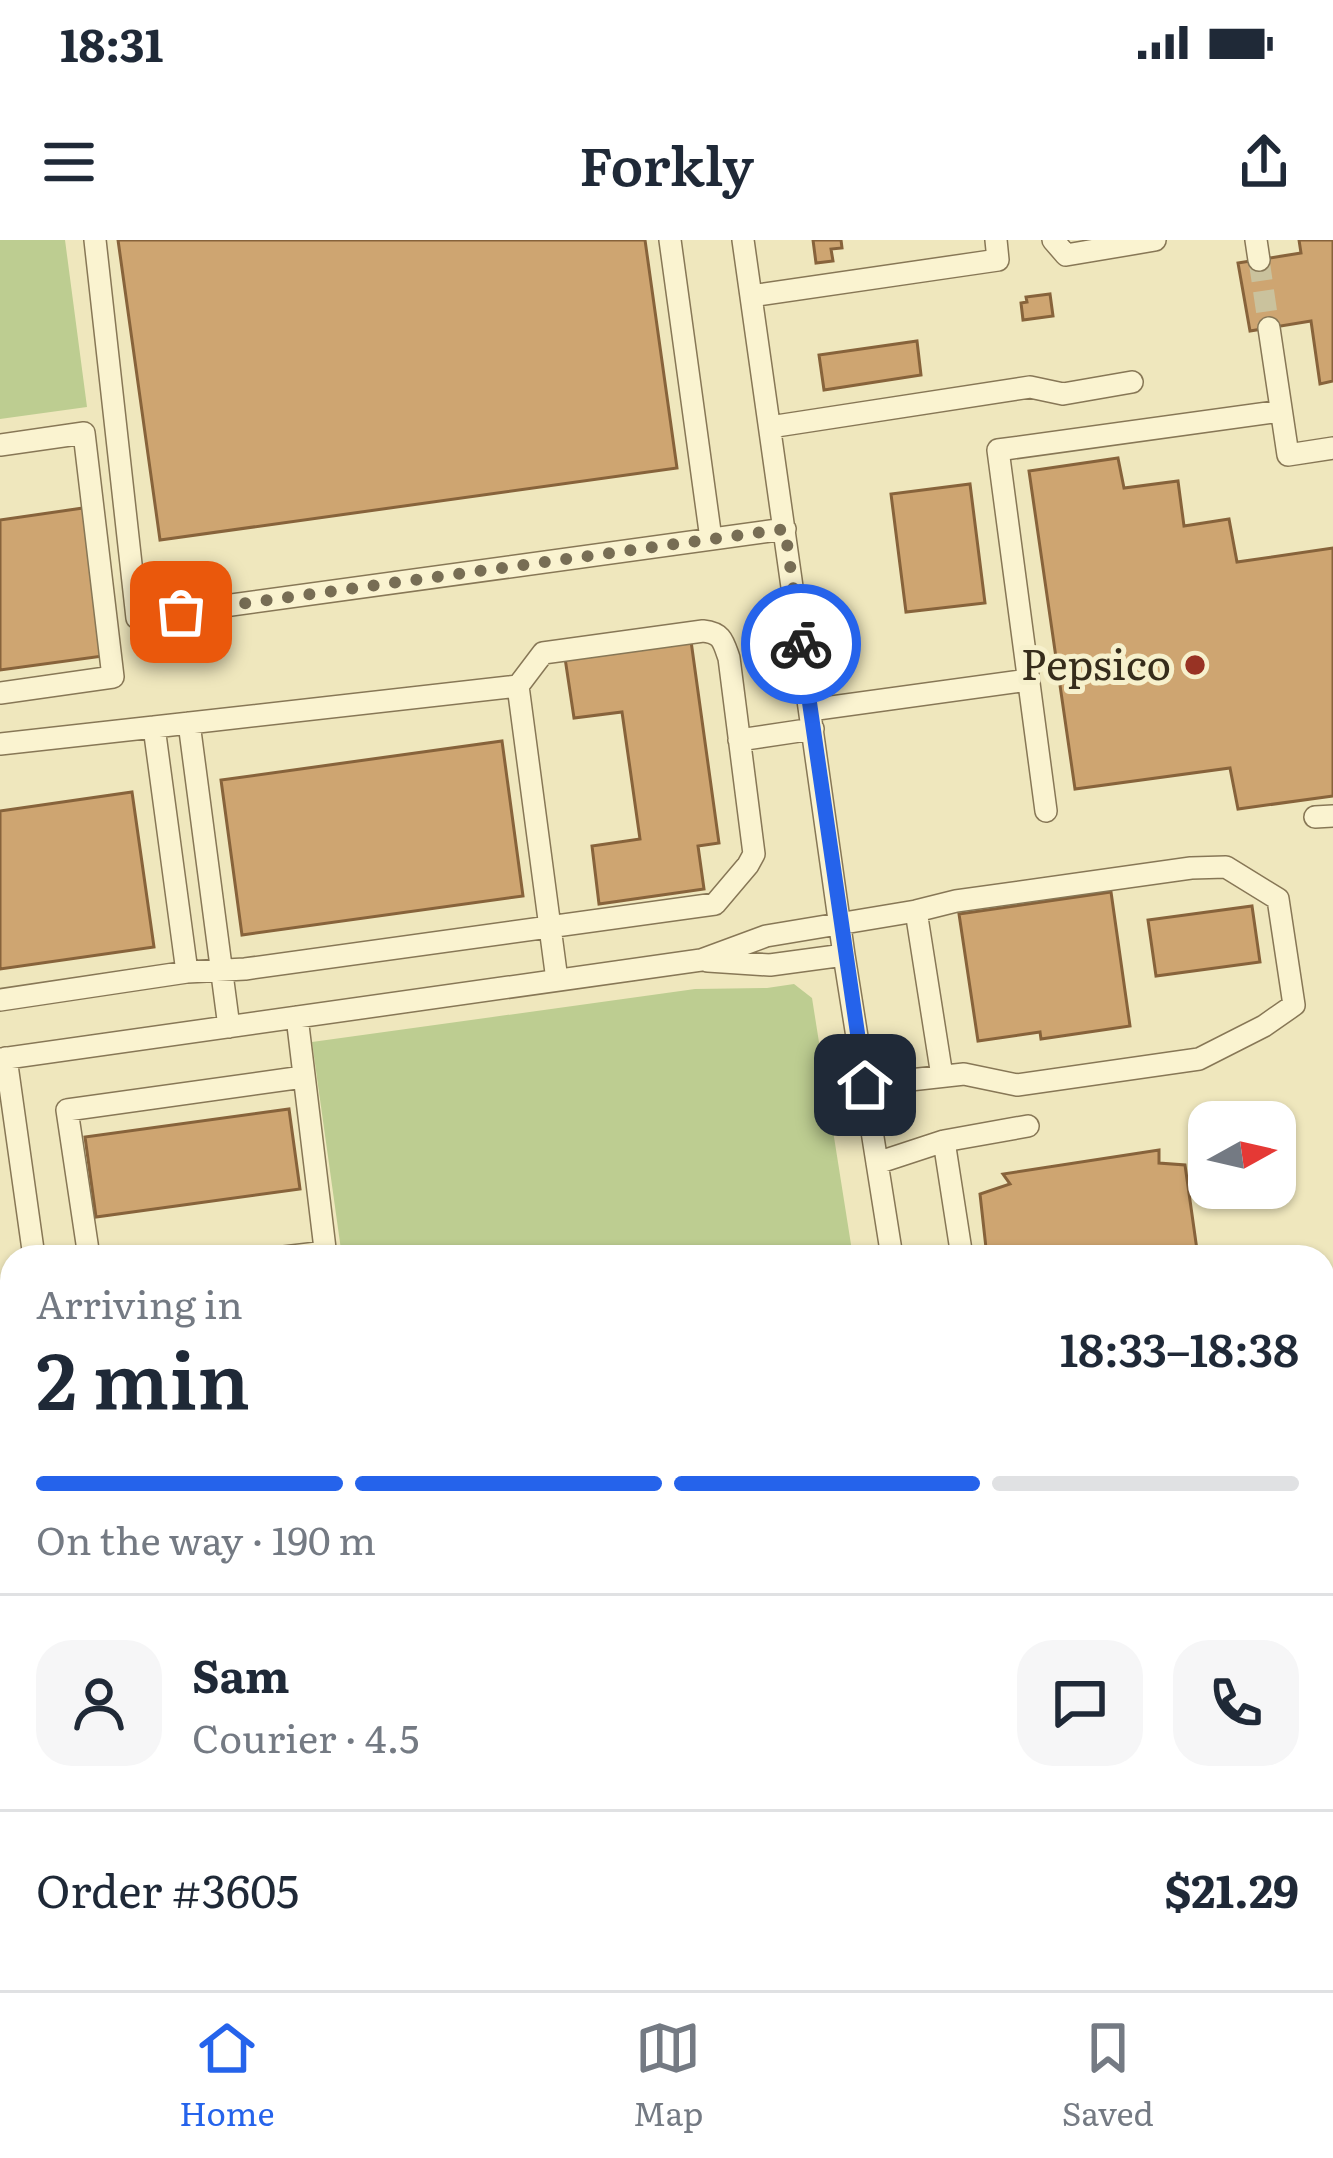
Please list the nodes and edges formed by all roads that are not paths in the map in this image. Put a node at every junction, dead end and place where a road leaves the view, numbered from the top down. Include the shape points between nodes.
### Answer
1 (95, 240) edge
2 (670, 240) edge
3 (742, 240) edge
4 (996, 240) edge
5 (1052, 240) edge
6 (1155, 240) edge
7 (751, 296) junction
8 (1269, 328) tunnel mouth
9 (1132, 382) dead end
10 (1281, 411) junction
11 (770, 427) junction
12 (0, 445) edge
13 (1333, 448) edge
14 (785, 529) junction
15 (711, 539) junction
16 (1028, 680) junction
17 (518, 686) junction
18 (0, 693) edge
19 (811, 719) junction
20 (189, 723) junction
21 (154, 727) junction
22 (739, 740) junction
23 (0, 744) edge
24 (1046, 811) dead end
25 (916, 911) junction
26 (840, 924) junction
27 (550, 927) junction
28 (844, 955) junction
29 (701, 960) junction
30 (222, 969) junction
31 (187, 972) junction
32 (557, 980) junction
33 (0, 1000) edge
34 (297, 1017) junction
35 (230, 1027) junction
36 (3, 1059) edge
37 (942, 1076) junction
38 (303, 1077) junction
39 (865, 1085) junction
40 (1028, 1126) dead end
41 (944, 1141) junction
42 (877, 1163) junction
43 (32, 1245) edge
44 (87, 1245) edge
45 (325, 1245) edge
46 (890, 1245) edge
47 (960, 1245) edge

1 - 15 street via 136,618
2 - 15 street
3 - 7 street
4 - 7 street via 998,260
5 - 6 street via 1066,255
7 - 11 street
8 - 10 street
9 - 11 street via 1063,394 1030,387
10 - 13 street via 1288,455
10 - 16 street via 998,450
11 - 14 street
12 - 18 street via 84,433 113,677
14 - 15 street
14 - 19 street
16 - 19 street
16 - 24 street
17 - 20 street
17 - 22 street via 543,653 712,632 729,658
17 - 27 street
19 - 22 street
19 - 26 street
20 - 21 street
20 - 30 street
21 - 23 street
21 - 31 street
22 - 27 street via 754,854 715,904
25 - 26 street
25 - 37 street
25 - 37 street via 1191,868 1226,867 1278,899 1294,1005 1264,1026 1199,1059 1017,1085
26 - 28 street
26 - 29 street via 766,936
27 - 30 street
27 - 32 street
28 - 29 street via 770,965
28 - 39 street
29 - 32 street
30 - 31 street
30 - 35 street
31 - 33 street
32 - 34 street
34 - 35 street
34 - 38 street
35 - 36 street
36 - 43 street
37 - 39 street
38 - 44 street via 67,1110
38 - 45 street
39 - 42 street
40 - 41 street
41 - 42 street
41 - 47 street
42 - 46 street

